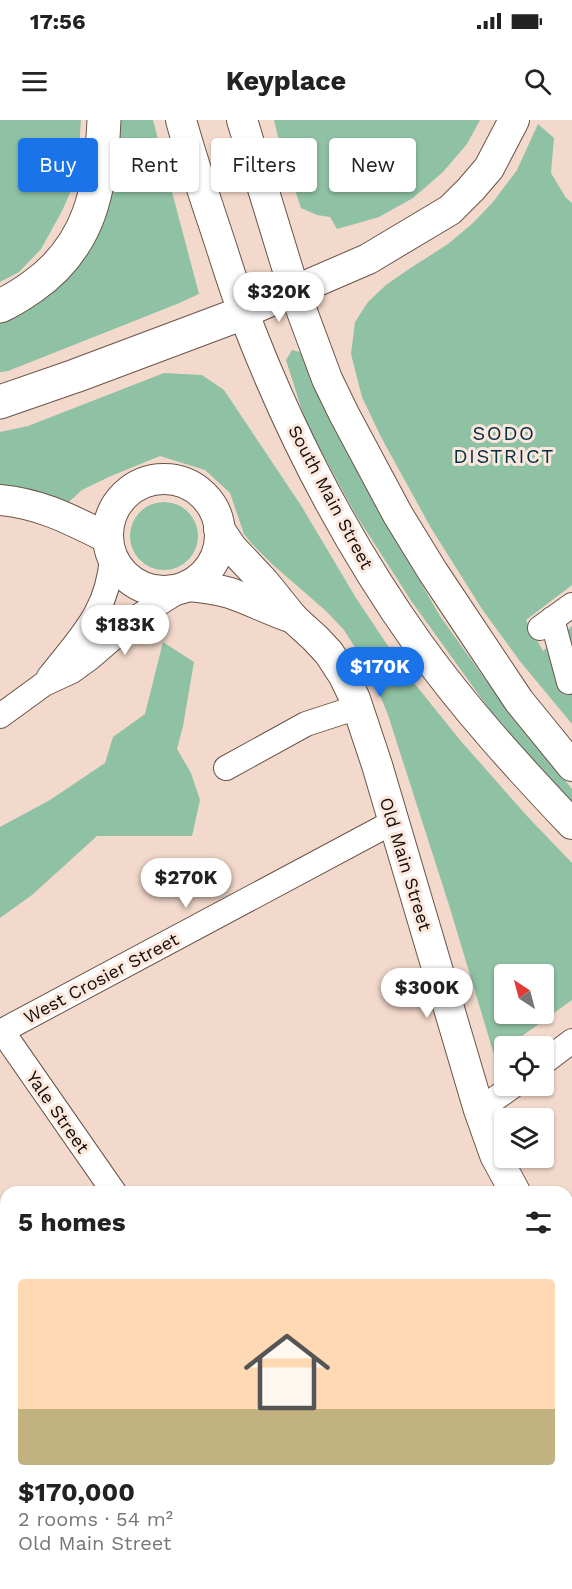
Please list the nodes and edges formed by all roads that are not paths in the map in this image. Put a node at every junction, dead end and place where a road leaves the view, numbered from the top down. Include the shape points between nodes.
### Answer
1 (104, 120) edge
2 (181, 120) edge
3 (242, 120) edge
4 (514, 120) edge
5 (294, 290) junction
6 (0, 306) edge
7 (243, 313) junction
8 (0, 402) edge
9 (0, 500) edge
10 (219, 529) junction
11 (110, 547) junction
12 (186, 586) junction
13 (572, 605) edge
14 (293, 618) junction
15 (569, 682) dead end
16 (44, 684) junction
17 (358, 707) junction
18 (0, 716) edge
19 (572, 766) edge
20 (226, 768) dead end
21 (393, 822) junction
22 (572, 824) edge
23 (1, 1032) edge
24 (572, 1041) edge
25 (554, 1055) edge
26 (499, 1096) edge
27 (479, 1110) junction
28 (110, 1186) edge
29 (512, 1186) edge

1 - 6 highway via 99,179 84,226 58,265
2 - 7 main road, South Main Street
3 - 5 main road
4 - 5 main road via 489,168 450,210 368,259
5 - 7 main road
5 - 19 main road via 327,379 398,515 519,701
7 - 8 highway
7 - 22 main road, South Main Street via 324,491 381,588 459,696
9 - 11 main road via 41,507
10 - 11 main road via 213,509 198,491 182,482 150,481 135,487 118,503 111,518
10 - 12 main road via 211,563
10 - 14 main road, Old Main Street
11 - 12 main road via 123,573 142,586 164,591
11 - 16 street via 111,574 97,615
12 - 14 main road, Old Main Street via 215,589
12 - 16 street via 139,616 72,671
13 - 15 street via 546,624
14 - 17 main road, Old Main Street via 329,653
16 - 18 street
17 - 20 street via 306,723
17 - 21 main road, Old Main Street
21 - 23 street, West Crosier Street
21 - 27 main road, Old Main Street
23 - 28 street, Yale Street
24 - 25 street
26 - 27 street
27 - 29 main road, Old Main Street via 495,1155

